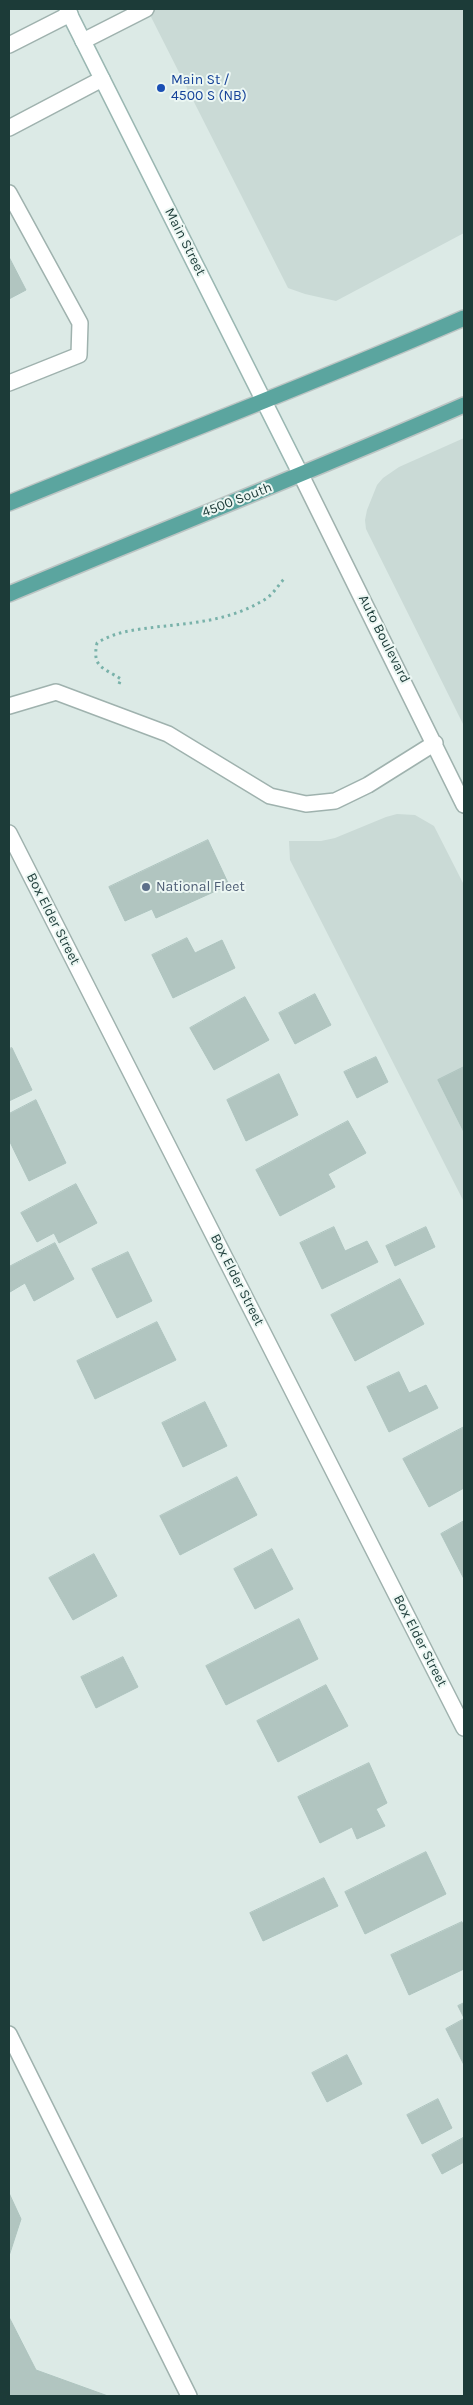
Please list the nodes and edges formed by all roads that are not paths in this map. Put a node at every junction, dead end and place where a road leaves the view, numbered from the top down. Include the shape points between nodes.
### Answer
1 (146, 9) edge
2 (68, 12) edge
3 (83, 41) junction
4 (9, 45) edge
5 (102, 79) junction
6 (9, 128) edge
7 (9, 193) edge
8 (464, 318) edge
9 (9, 383) edge
10 (264, 400) junction
11 (464, 405) edge
12 (302, 474) junction
13 (9, 503) edge
14 (9, 594) edge
15 (9, 706) edge
16 (435, 743) junction
17 (464, 805) edge
18 (9, 833) edge
19 (464, 1728) edge
20 (9, 2034) edge
21 (189, 2396) edge

1 - 3 street
2 - 3 street, Main Street
2 - 4 street
3 - 5 street, Main Street
5 - 6 street
5 - 10 street, Main Street
7 - 9 street via 80,323 79,355
8 - 10 main road via 345,370
10 - 12 street, Main Street
10 - 13 main road
11 - 12 main road, 4500 South
12 - 14 main road, 4500 South
12 - 16 street, Auto Boulevard
15 - 16 street via 56,692 168,734 270,796 306,804 335,801 368,785
16 - 17 street, Auto Boulevard
18 - 19 street, Box Elder Street
20 - 21 street

